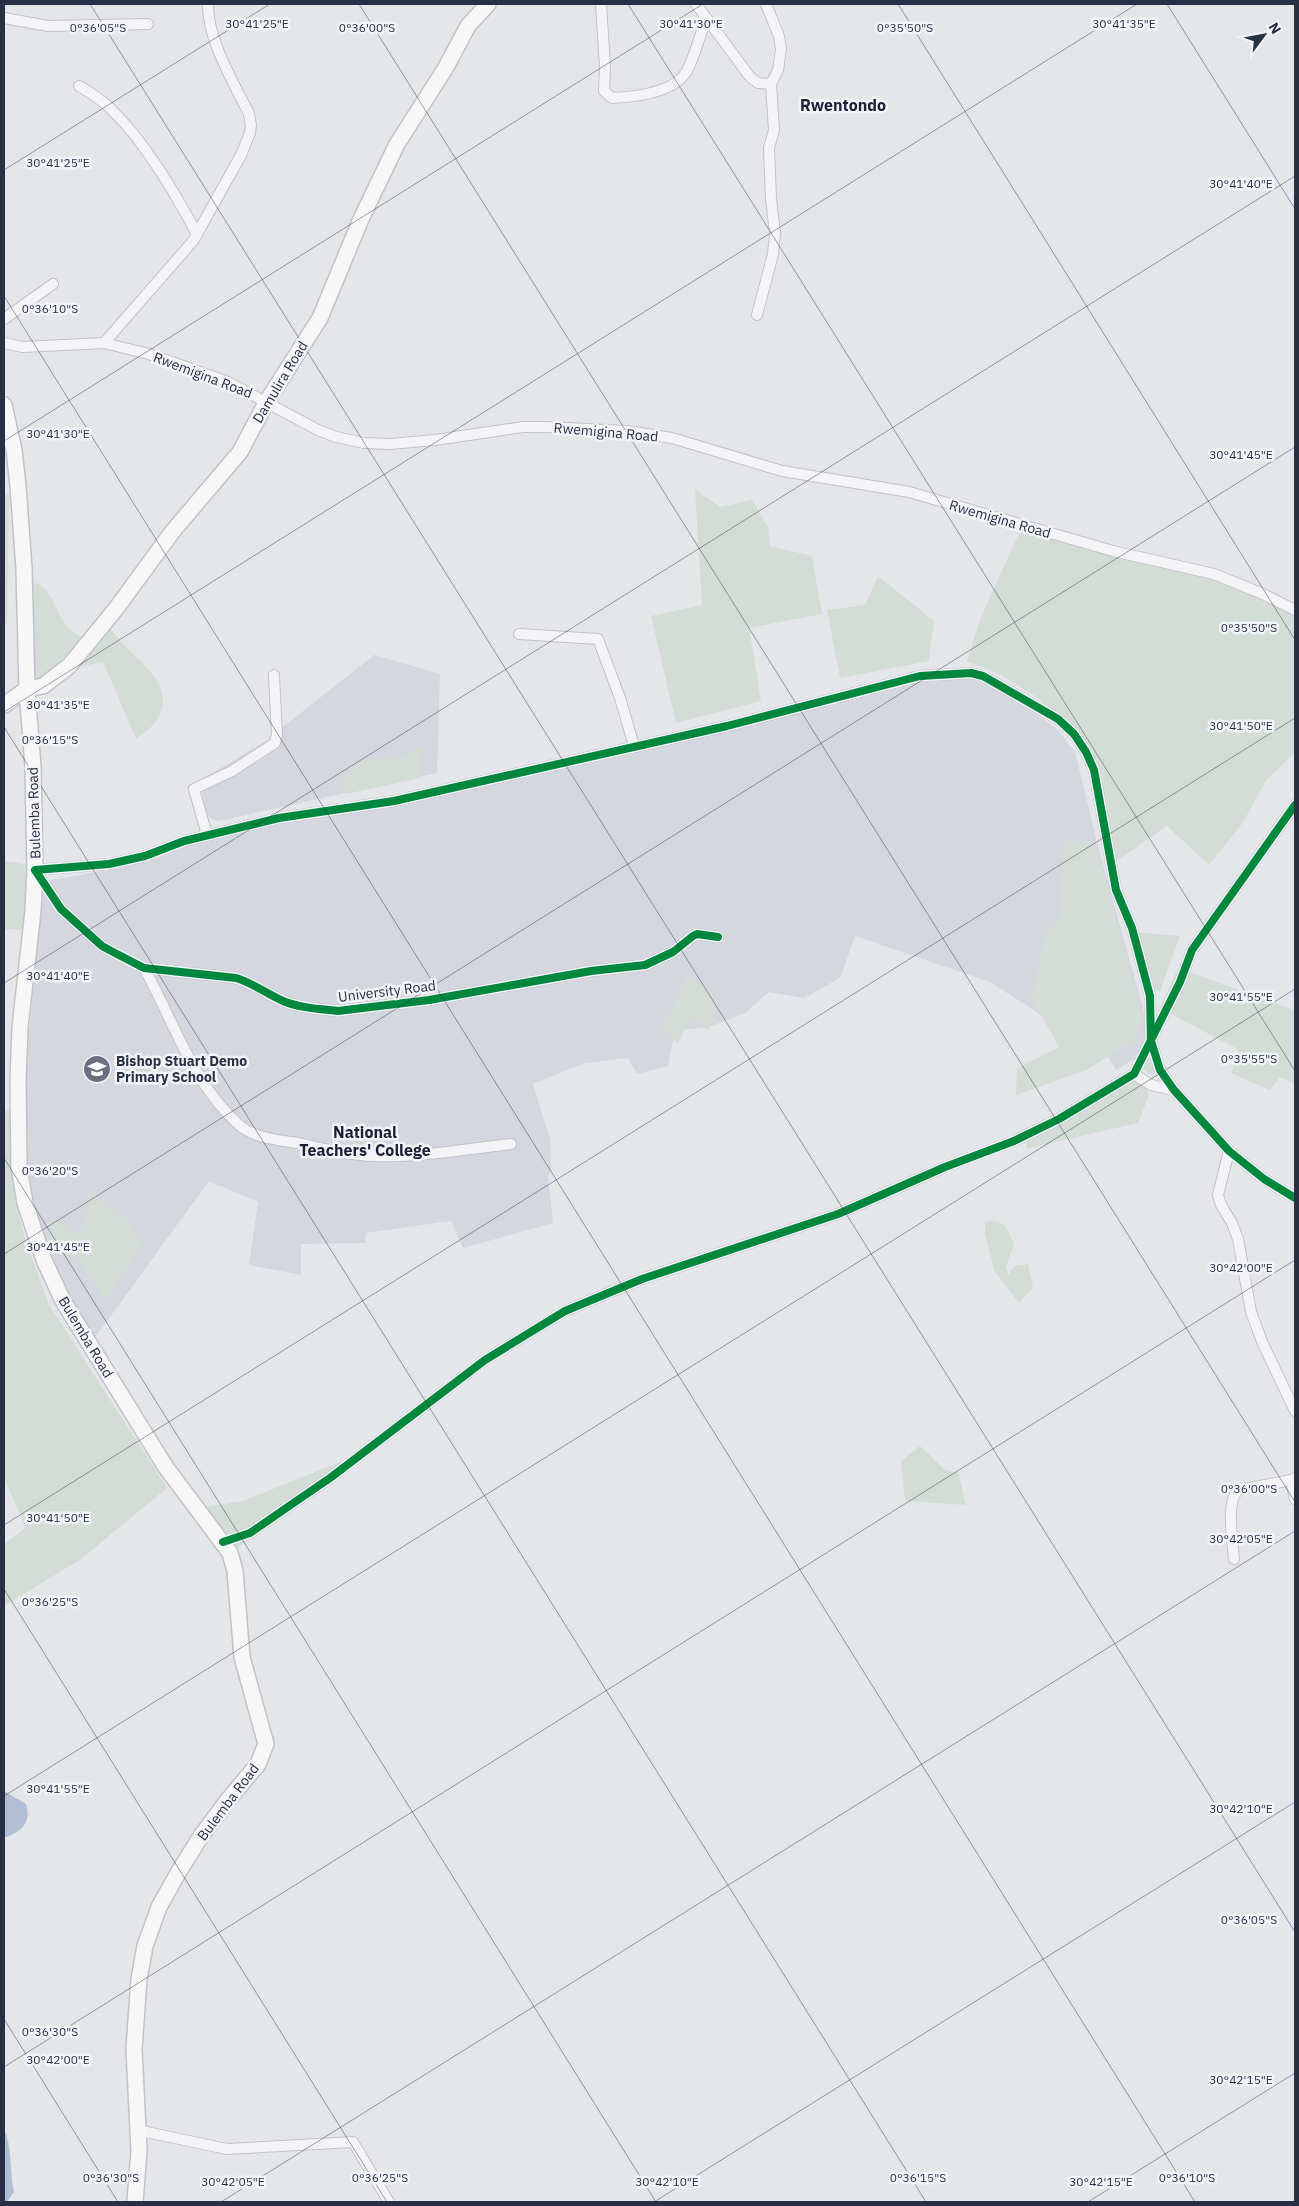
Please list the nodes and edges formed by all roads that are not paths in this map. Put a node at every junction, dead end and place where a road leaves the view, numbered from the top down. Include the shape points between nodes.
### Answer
1 (208, 4) edge
2 (488, 4) edge
3 (601, 4) edge
4 (696, 4) edge
5 (766, 4) edge
6 (4, 18) edge
7 (706, 19) junction
8 (148, 24) dead end
9 (771, 84) junction
10 (79, 86) dead end
11 (197, 234) junction
12 (53, 284) dead end
13 (757, 315) dead end
14 (4, 319) edge
15 (4, 343) edge
16 (104, 343) junction
17 (267, 401) junction
18 (4, 405) edge
19 (1295, 610) edge
20 (519, 634) dead end
21 (274, 675) dead end
22 (27, 689) junction
23 (4, 705) edge
24 (634, 746) junction
25 (1295, 804) edge
26 (208, 835) junction
27 (35, 870) junction
28 (718, 937) dead end
29 (144, 968) junction
30 (1152, 1041) junction
31 (1134, 1074) junction
32 (1174, 1090) junction
33 (511, 1144) dead end
34 (1229, 1151) junction
35 (1295, 1198) edge
36 (1295, 1411) edge
37 (1293, 1479) edge
38 (1295, 1499) edge
39 (223, 1542) junction
40 (1234, 1559) dead end
41 (137, 2130) junction
42 (135, 2202) edge
43 (389, 2202) edge

1 - 11 street via 216,41 251,125 241,155
2 - 17 main road, Damulira Road via 468,26 397,144 364,212 323,311
3 - 7 street via 604,91 612,98 669,87 686,72
4 - 7 street
5 - 9 street via 781,49 778,70
6 - 8 street via 48,26
7 - 9 street via 750,77 758,83
9 - 13 street via 774,130 769,148 775,233
10 - 11 street via 110,108 140,143 163,175
11 - 16 street via 182,256
12 - 14 street
15 - 16 street, Rwemigina Road via 23,347
16 - 17 street, Rwemigina Road via 186,366
17 - 19 street, Rwemigina Road via 336,438 364,443 435,440 537,427 621,430 672,438 782,471 908,492 1113,552 1214,574
17 - 22 main road, Damulira Road via 240,452 173,532 85,648 69,666 43,686
18 - 22 main road, Bulemba Road via 18,486
20 - 24 street via 598,639
21 - 26 street via 275,742 227,773 194,789
22 - 23 main road, Damulira Road
22 - 27 main road, Bulemba Road
24 - 26 street via 394,801 279,818
24 - 30 street via 939,673 983,676 1058,719 1086,752 1094,770 1116,890 1132,928 1150,996
25 - 30 street via 1192,950
26 - 27 street via 109,864
27 - 29 street, University Road via 56,903 102,946
27 - 39 main road, Bulemba Road via 18,1080 19,1166 25,1203 44,1260 63,1301 165,1466
28 - 29 street, University Road via 698,934 673,952 645,965 591,971 429,1000 338,1010 286,1002 236,978
29 - 33 street via 202,1080 230,1116 250,1132 277,1140 370,1156
30 - 31 street
30 - 32 street via 1160,1070
31 - 32 street via 1151,1085
31 - 39 street via 1060,1119 1014,1141 838,1214 642,1279 565,1311 485,1360 346,1466 250,1533
32 - 34 street
34 - 35 street via 1264,1179
34 - 36 street via 1218,1195 1238,1239 1251,1312
37 - 38 street
37 - 40 street via 1234,1493 1231,1518
39 - 41 main road, Bulemba Road via 235,1571 245,1672 266,1744 258,1764 228,1800 178,1873 145,1946 134,2049
41 - 42 main road, Bulemba Road via 139,2167
41 - 43 street via 227,2149 353,2142

